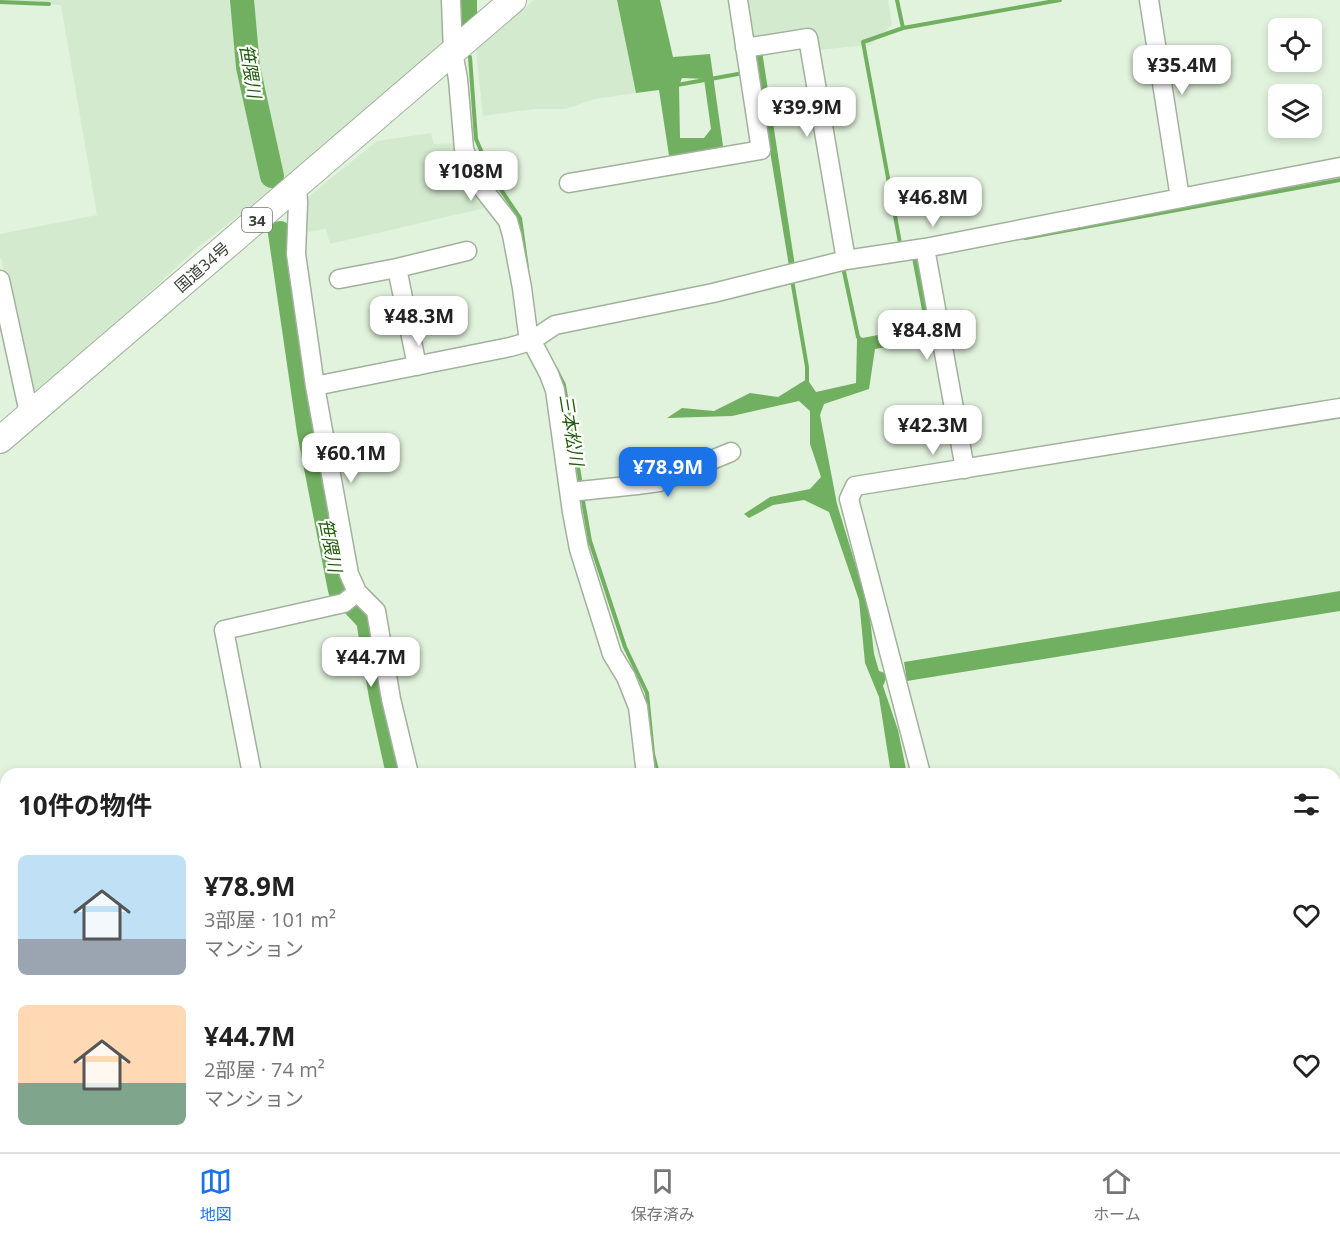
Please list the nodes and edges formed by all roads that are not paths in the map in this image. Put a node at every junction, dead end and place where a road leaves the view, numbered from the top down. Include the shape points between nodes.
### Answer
1 (451, 0) edge
2 (513, 0) edge
3 (738, 0) edge
4 (1149, 0) edge
5 (745, 48) junction
6 (453, 52) junction
7 (1340, 167) edge
8 (569, 183) dead end
9 (297, 186) junction
10 (1180, 198) junction
11 (925, 248) junction
12 (467, 251) dead end
13 (846, 260) junction
14 (397, 268) junction
15 (339, 279) dead end
16 (0, 280) edge
17 (537, 337) junction
18 (417, 366) junction
19 (315, 386) junction
20 (1340, 408) edge
21 (32, 413) junction
22 (0, 440) edge
23 (731, 452) dead end
24 (965, 469) junction
25 (570, 492) junction
26 (350, 597) junction
27 (251, 768) edge
28 (408, 768) edge
29 (645, 768) edge
30 (919, 768) edge

1 - 6 street
2 - 6 highway, 国道34号 / 34
3 - 5 street
4 - 10 street
5 - 8 street via 761,150
5 - 13 street via 808,38
6 - 9 highway, 国道34号 / 34
6 - 17 street via 464,149 476,180 508,221 528,334
7 - 10 street
9 - 19 street via 296,254
9 - 21 highway, 国道34号 / 34
10 - 11 street
11 - 13 street
11 - 24 street
12 - 14 street
13 - 17 street via 713,293 555,325
14 - 15 street
14 - 18 street
16 - 21 street
17 - 18 street via 510,347
17 - 25 street via 555,390
18 - 19 street
19 - 26 street
20 - 24 street
21 - 22 highway, 国道34号 / 34
23 - 25 street via 659,482
24 - 30 street via 855,486 849,499
25 - 29 street via 579,549 612,654 638,707
26 - 27 street via 224,630
26 - 28 street via 376,611

